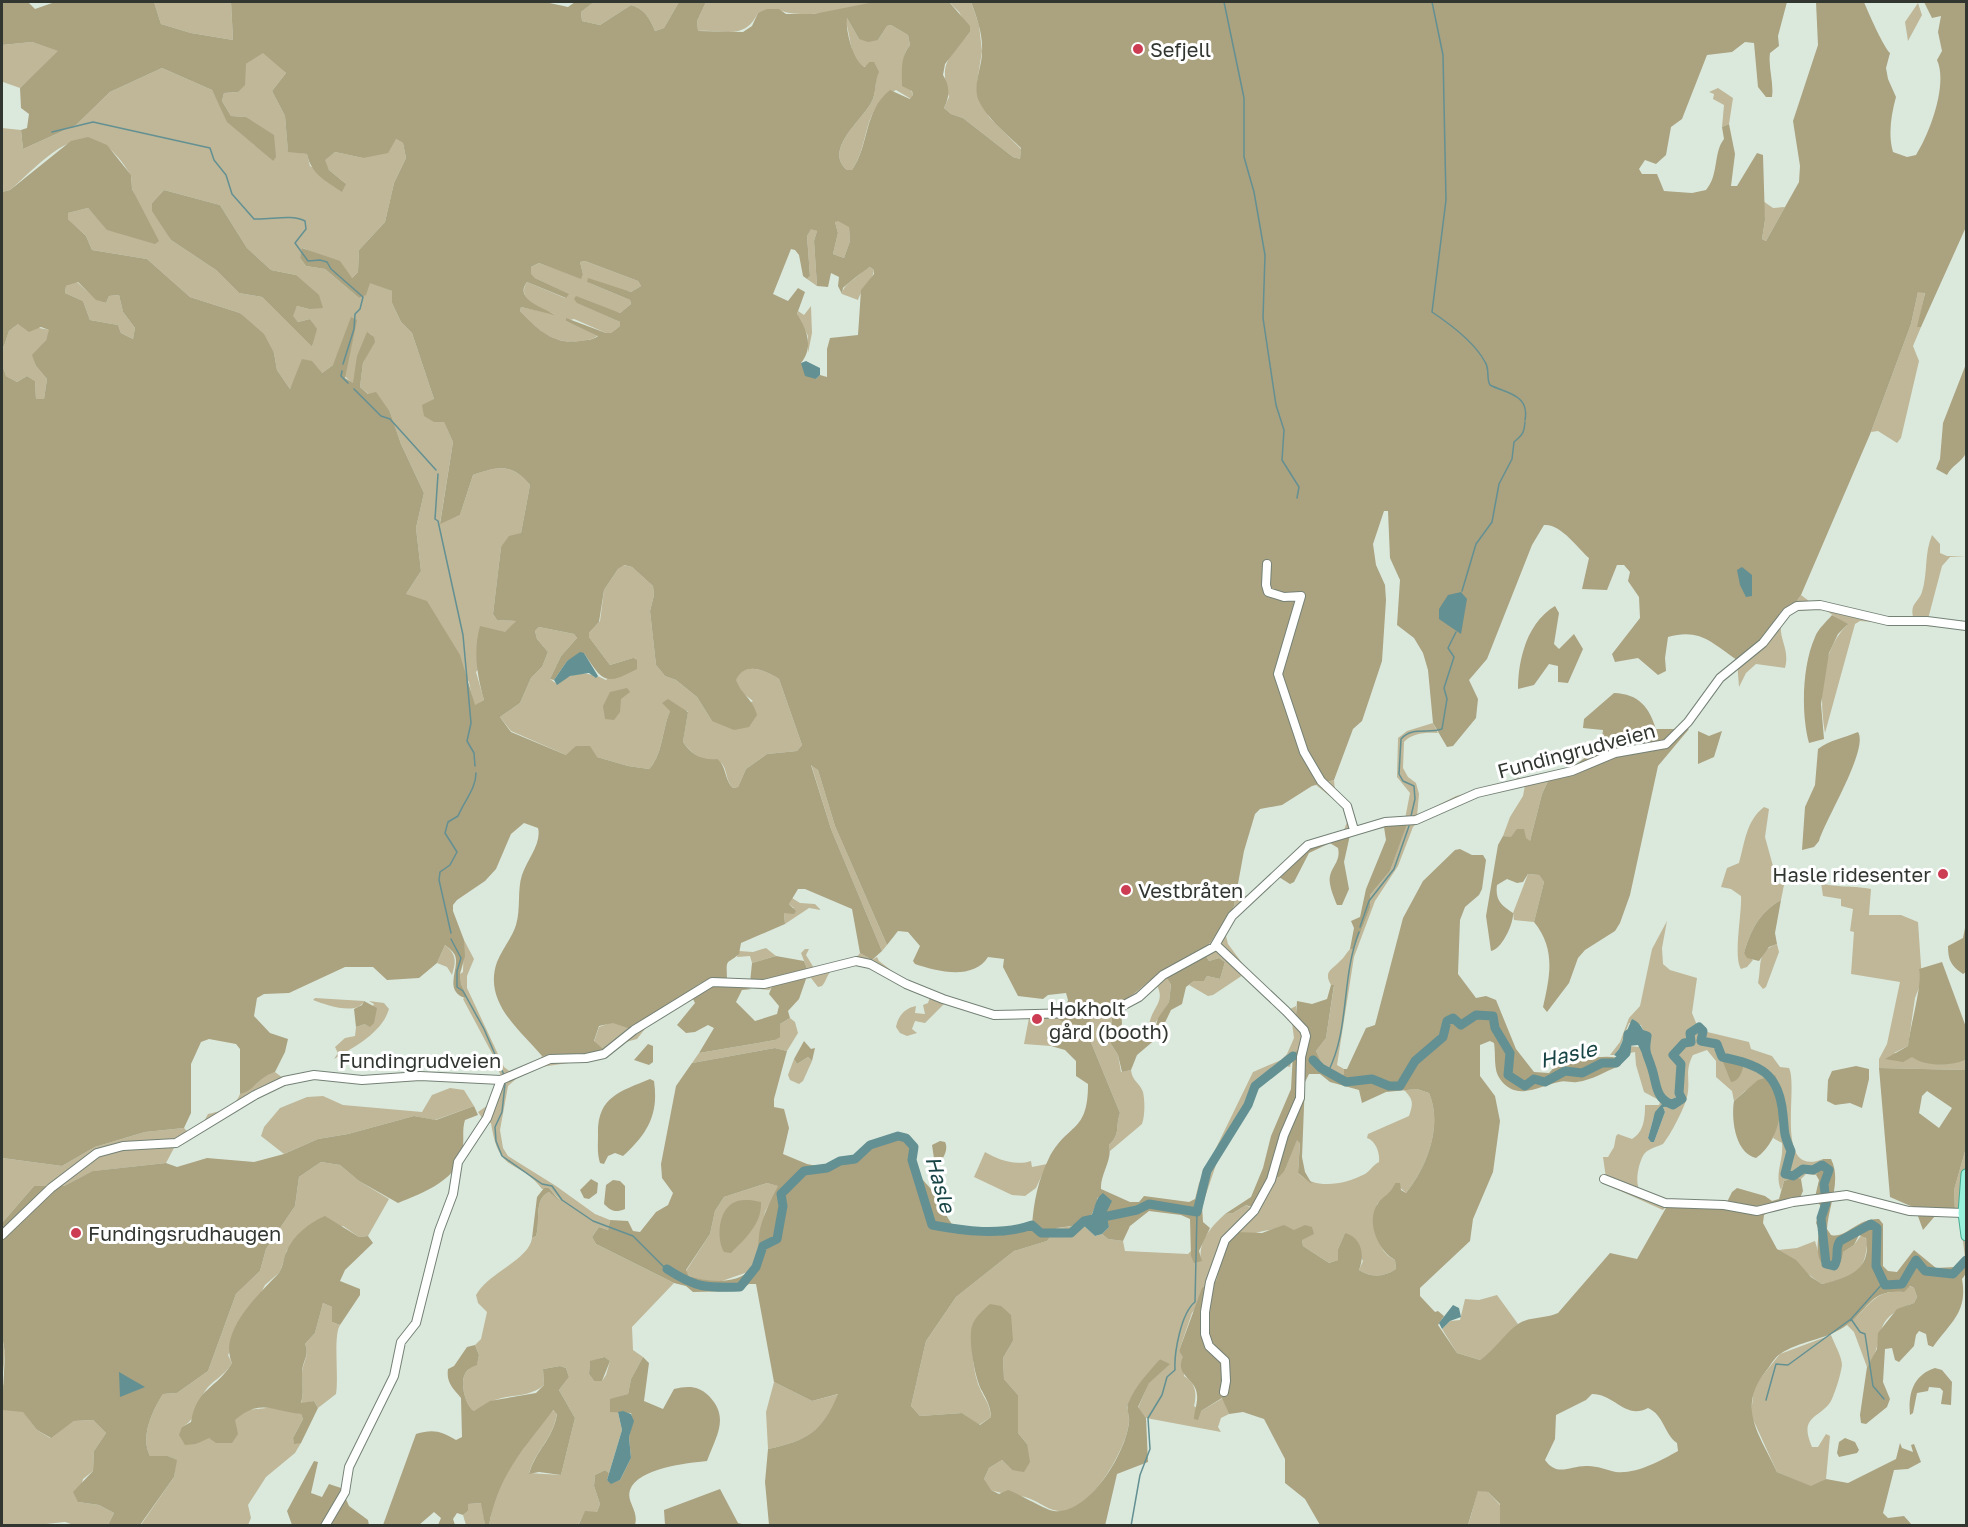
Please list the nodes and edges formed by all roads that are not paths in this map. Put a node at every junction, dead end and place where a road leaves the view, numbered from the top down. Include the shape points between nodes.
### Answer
1 (1267, 564) dead end
2 (1966, 626) edge
3 (1354, 830) junction
4 (1216, 945) junction
5 (501, 1080) junction
6 (1966, 1174) edge
7 (1604, 1179) dead end
8 (1964, 1213) junction
9 (2, 1235) edge
10 (1966, 1236) edge
11 (1224, 1392) dead end
12 (325, 1526) edge

1 - 3 street via 1268,592 1301,597 1278,674 1299,742 1321,781 1347,806
2 - 3 street, Fundingrudveien via 1880,620 1820,605 1797,606 1787,612 1763,643 1720,678 1666,744 1615,753 1572,771 1478,793 1416,820
3 - 4 street, Fundingrudveien via 1301,849 1232,916
4 - 5 street, Fundingrudveien via 1163,975 1129,1003 1104,1013 994,1015 943,999 856,961 764,984 712,982 634,1030 604,1054 550,1059
4 - 11 street via 1304,1030 1306,1038 1301,1056 1300,1098 1271,1180 1254,1211 1225,1240 1209,1289 1205,1334 1209,1346 1225,1361
5 - 9 street, Fundingrudveien via 420,1076 362,1080 314,1075 293,1078 255,1095 176,1143 123,1146 97,1153 51,1188
5 - 12 street via 487,1118 458,1162 453,1194 439,1231 416,1323 401,1342 394,1376 349,1467 345,1492
6 - 8 main road
7 - 8 street via 1657,1201 1757,1211 1826,1197 1860,1197 1916,1212
8 - 10 main road

